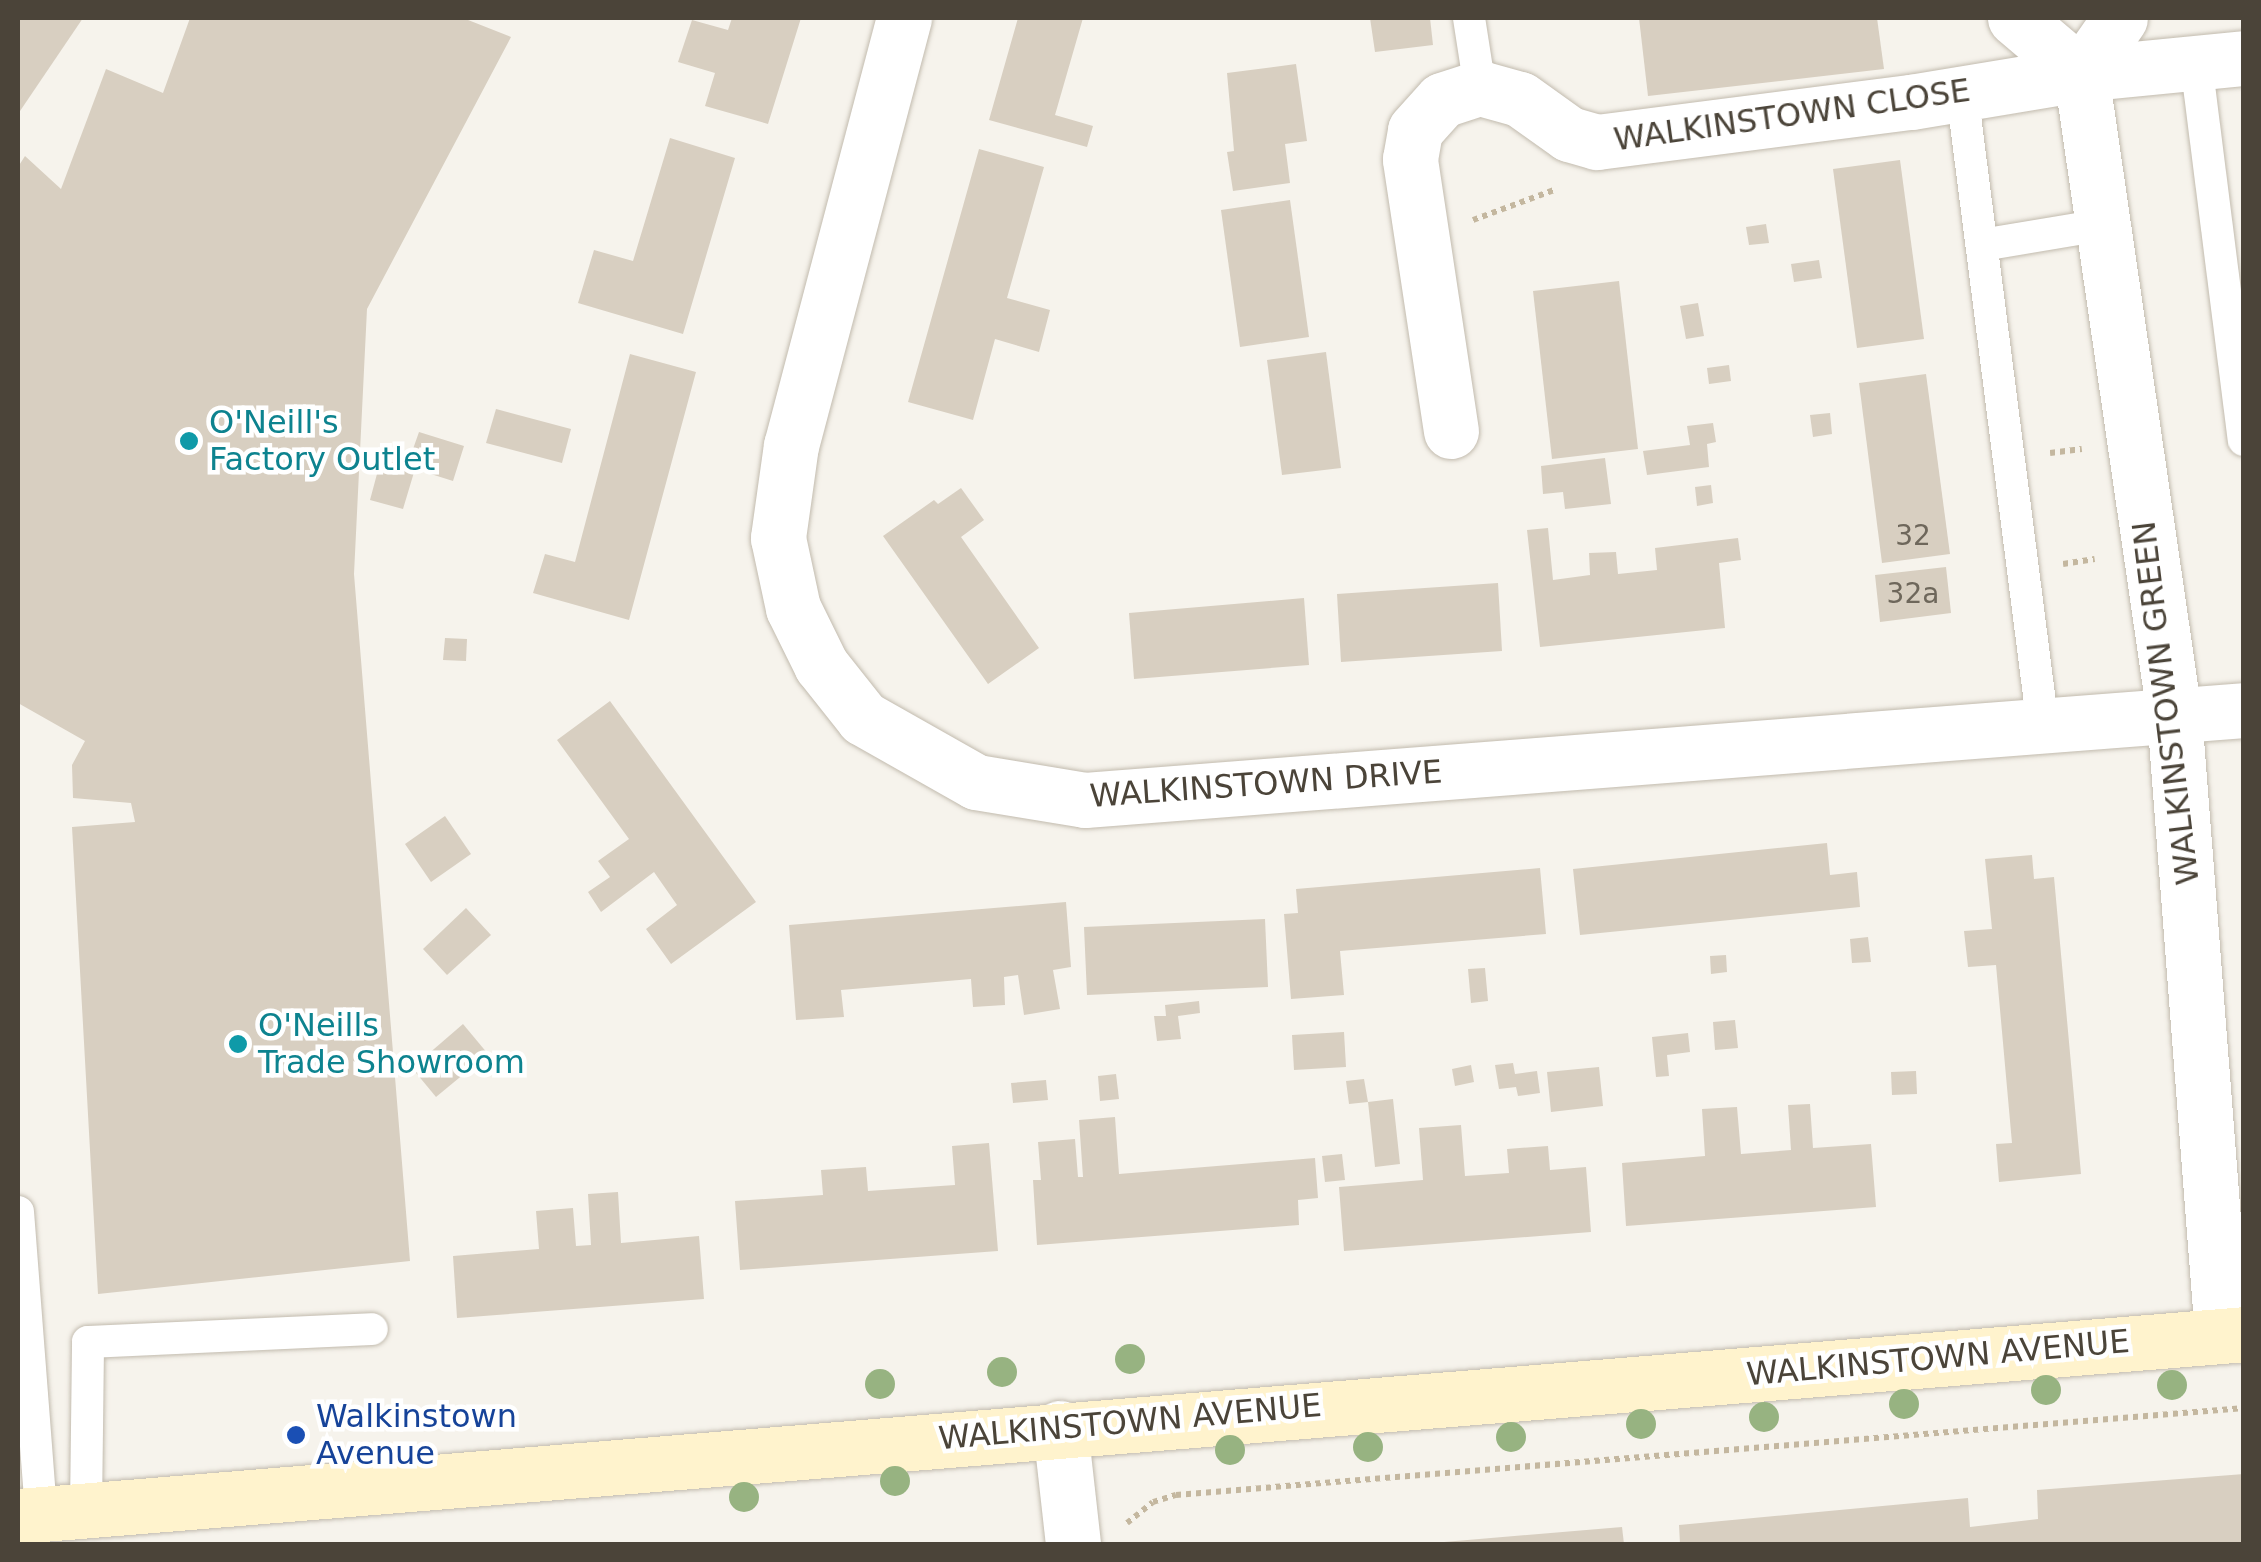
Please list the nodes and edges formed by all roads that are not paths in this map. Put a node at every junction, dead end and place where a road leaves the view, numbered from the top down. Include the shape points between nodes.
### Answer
1 (904, 18) edge
2 (1469, 18) edge
3 (2016, 18) edge
4 (2120, 18) edge
5 (2220, 60) edge
6 (2080, 74) junction
7 (1480, 88) junction
8 (1962, 92) junction
9 (2102, 225) junction
10 (1982, 246) junction
11 (1450, 431) dead end
12 (2244, 440) edge
13 (2244, 710) edge
14 (2174, 714) junction
15 (2043, 726) junction
16 (18, 1212) edge
17 (372, 1328) dead end
18 (22, 1334) edge
19 (2233, 1334) edge
20 (1060, 1428) junction
21 (48, 1513) edge
22 (1096, 1538) edge

1 - 15 street, WALKINSTOWN DRIVE via 791,445 778,538 793,608 821,665 863,718 976,782 1085,800
2 - 7 lane
3 - 6 street
4 - 6 street
5 - 6 street, WALKINSTOWN CLOSE
5 - 12 lane
6 - 8 street, WALKINSTOWN CLOSE
6 - 9 street, WALKINSTOWN GREEN
7 - 8 street, WALKINSTOWN CLOSE via 1520,98 1569,134 1597,142
7 - 11 street via 1442,100 1416,130 1410,159
8 - 10 lane
9 - 10 lane
9 - 14 street, WALKINSTOWN GREEN
10 - 15 lane
13 - 14 street, WALKINSTOWN DRIVE
14 - 15 street, WALKINSTOWN DRIVE
14 - 19 street, WALKINSTOWN GREEN
16 - 18 lane
17 - 21 lane via 88,1342
18 - 21 lane
19 - 20 main road, WALKINSTOWN AVENUE
20 - 21 main road, WALKINSTOWN AVENUE
20 - 22 street

